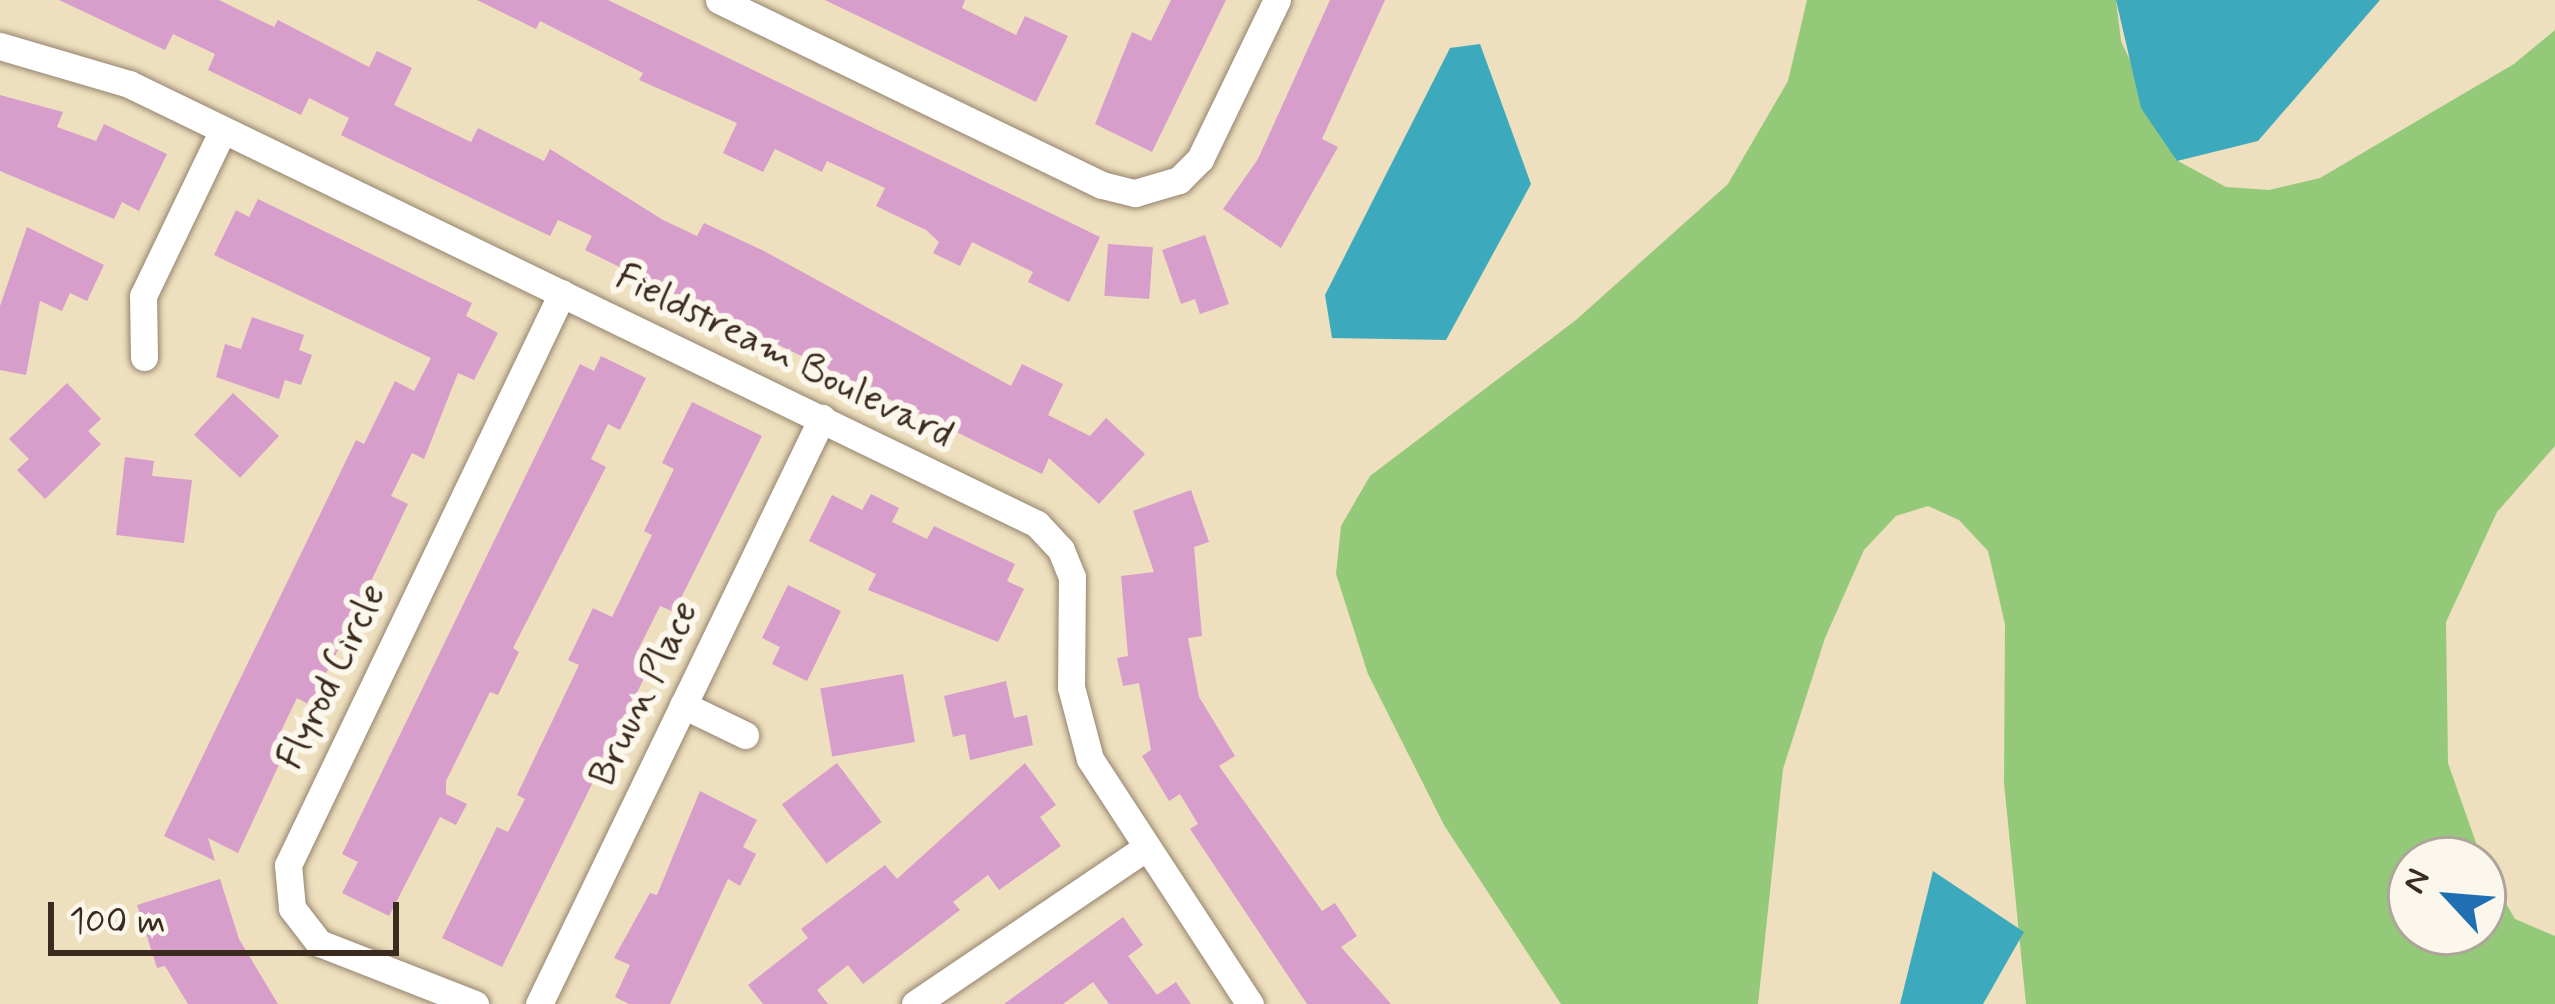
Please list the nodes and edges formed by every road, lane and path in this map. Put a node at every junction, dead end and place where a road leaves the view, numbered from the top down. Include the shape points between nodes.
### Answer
1 (718, 0) edge
2 (1277, 0) edge
3 (0, 46) edge
4 (224, 130) junction
5 (562, 293) junction
6 (144, 358) dead end
7 (822, 418) junction
8 (683, 705) junction
9 (745, 735) dead end
10 (1144, 848) junction
11 (476, 1004) edge
12 (539, 1004) edge
13 (915, 1004) edge
14 (1250, 1004) edge

1 - 2 street via 1102,185 1135,193 1171,184 1200,159
3 - 4 street, Fieldstream Boulevard via 98,72
4 - 5 street, Fieldstream Boulevard
4 - 6 street via 143,296
5 - 7 street, Fieldstream Boulevard
5 - 11 street, Flyrod Circle via 289,865 292,908 313,938
7 - 8 street, Bruun Place
7 - 10 street, Fieldstream Boulevard via 1025,516 1061,550 1073,589 1070,673 1078,725 1097,777
8 - 9 street
8 - 12 street, Bruun Place
10 - 13 street
10 - 14 street, Fieldstream Boulevard

